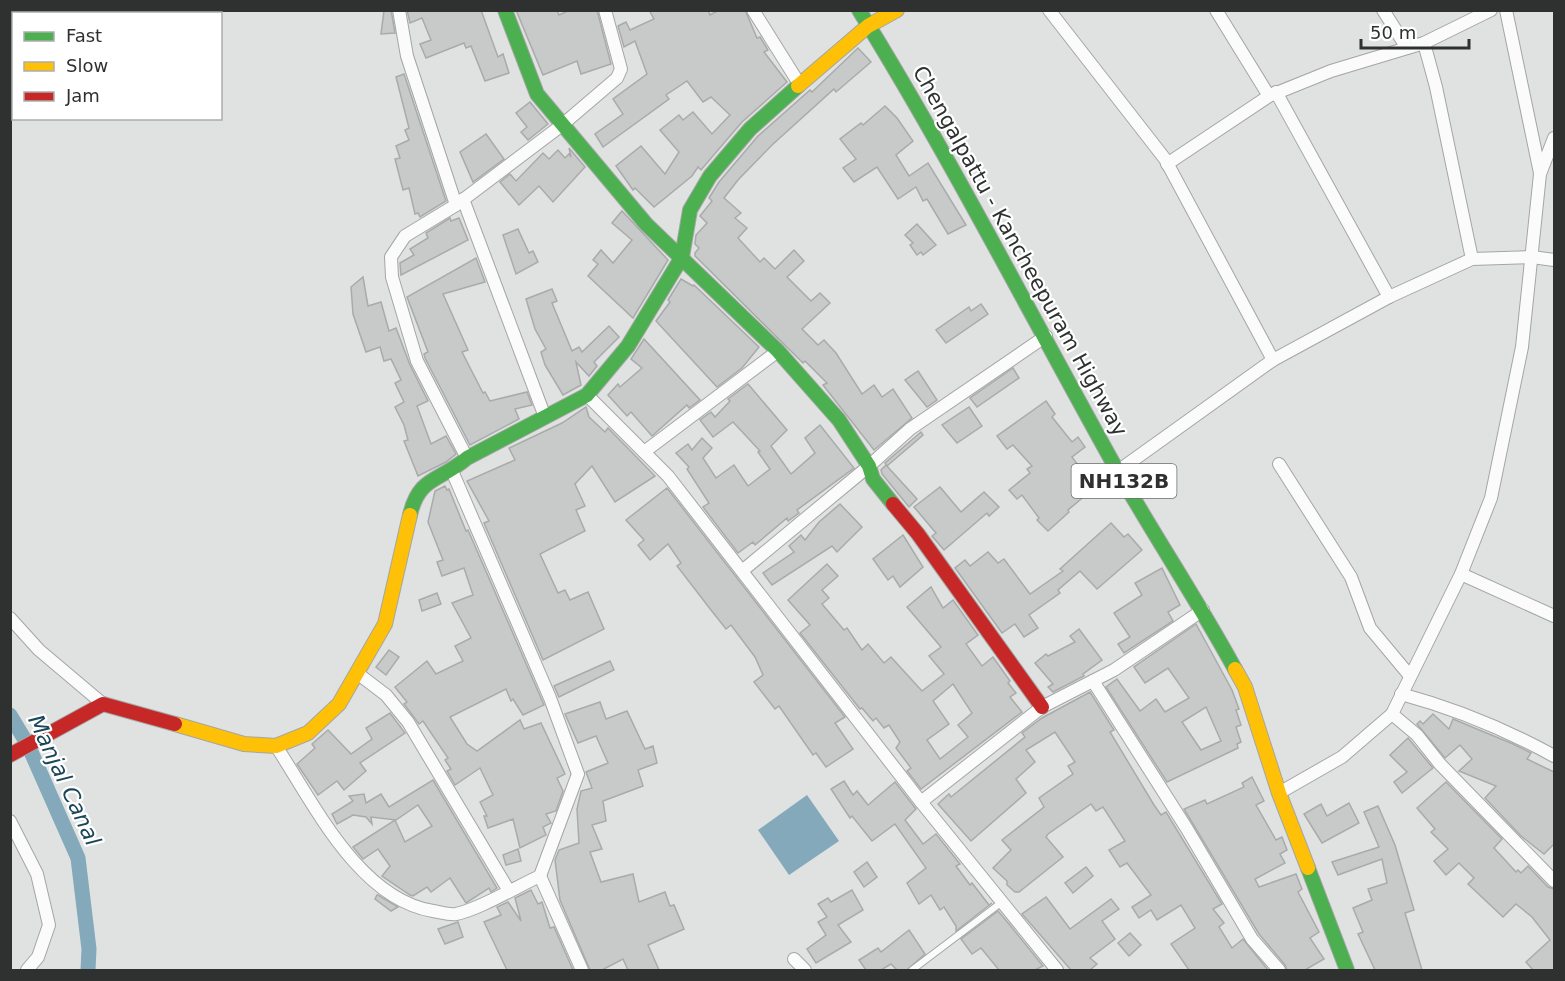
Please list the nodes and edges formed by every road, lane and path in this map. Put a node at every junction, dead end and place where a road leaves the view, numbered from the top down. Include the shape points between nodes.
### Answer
1 (399, 10) edge
2 (505, 10) edge
3 (605, 10) edge
4 (753, 10) edge
5 (859, 10) edge
6 (897, 10) edge
7 (1049, 10) edge
8 (1216, 10) edge
9 (1383, 10) edge
10 (1491, 10) edge
11 (1506, 10) edge
12 (867, 27) junction
13 (1424, 43) junction
14 (1407, 48) junction
15 (800, 85) junction
16 (1272, 94) junction
17 (562, 125) junction
18 (1554, 138) edge
19 (1167, 164) junction
20 (1540, 174) junction
21 (459, 202) junction
22 (682, 257) junction
23 (1532, 257) junction
24 (1472, 259) junction
25 (1554, 260) edge
26 (1389, 297) junction
27 (1046, 336) junction
28 (778, 351) junction
29 (1273, 360) junction
30 (587, 395) junction
31 (545, 417) junction
32 (644, 452) junction
33 (467, 458) junction
34 (1279, 464) dead end
35 (869, 466) junction
36 (452, 471) junction
37 (1118, 471) junction
38 (742, 571) junction
39 (1461, 574) junction
40 (1203, 610) junction
41 (1554, 616) edge
42 (10, 618) edge
43 (357, 673) junction
44 (1410, 676) junction
45 (1093, 681) junction
46 (1401, 694) junction
47 (103, 704) junction
48 (1042, 707) junction
49 (1392, 714) junction
50 (276, 746) junction
51 (12, 754) edge
52 (1554, 756) edge
53 (1279, 793) junction
54 (921, 802) junction
55 (10, 821) edge
56 (540, 876) junction
57 (1554, 881) edge
58 (509, 891) junction
59 (1002, 902) junction
60 (794, 959) dead end
61 (1343, 969) edge
62 (27, 970) edge
63 (582, 970) edge
64 (805, 970) edge
65 (912, 970) edge
66 (1058, 970) edge
67 (1279, 970) edge

1 - 21 street via 407,56
2 - 17 main road via 537,94
3 - 17 street via 621,69 617,78
4 - 15 street
5 - 12 main road, Chengalpattu - Kancheepuram Highway / NH132B
6 - 12 main road
7 - 19 street
8 - 16 street
9 - 14 street
10 - 13 street
11 - 20 street
12 - 15 main road
12 - 27 main road, Chengalpattu - Kancheepuram Highway / NH132B via 906,86
13 - 14 street
13 - 24 street
14 - 16 street
15 - 22 main road via 750,129 710,176 690,210
16 - 19 street
16 - 26 street
17 - 21 street
17 - 22 main road via 646,224
18 - 20 street
19 - 29 street
20 - 23 street
21 - 31 street
21 - 33 street via 405,236 391,256 392,277 417,361
22 - 28 main road
22 - 30 main road via 628,346
23 - 24 street
23 - 25 street
23 - 39 street via 1522,346 1491,498
24 - 26 street
26 - 29 street
27 - 35 street via 910,429
27 - 37 main road, Chengalpattu - Kancheepuram Highway / NH132B
28 - 32 street
28 - 35 main road via 839,420
29 - 37 street
30 - 31 main road
30 - 32 street
31 - 33 main road
32 - 38 street via 668,476
33 - 36 main road
34 - 44 street via 1351,577 1370,628
35 - 38 street
35 - 48 main road via 873,479 918,534
36 - 43 main road via 421,486 414,496 385,624
36 - 56 street via 550,698 578,774
37 - 40 main road, Chengalpattu - Kancheepuram Highway / NH132B
38 - 54 street
39 - 41 street
39 - 44 street
40 - 45 street
40 - 53 main road, Chengalpattu - Kancheepuram Highway / NH132B via 1245,687
42 - 47 street via 39,650
43 - 50 main road via 339,704 308,733
43 - 58 street via 386,695 408,722
44 - 46 street
45 - 48 street
45 - 67 street via 1188,829 1252,939
46 - 49 street
46 - 52 street via 1504,728
47 - 50 main road via 244,744
47 - 51 main road
48 - 54 street
49 - 53 street via 1342,757
49 - 57 street via 1417,735 1440,764
50 - 58 street via 345,852 369,878 405,902 456,914
53 - 61 main road, Chengalpattu - Kancheepuram Highway / NH132B
54 - 59 street
55 - 62 street via 37,874 49,925 38,957
56 - 58 street
56 - 63 street
59 - 65 lane
59 - 66 street
60 - 64 street

